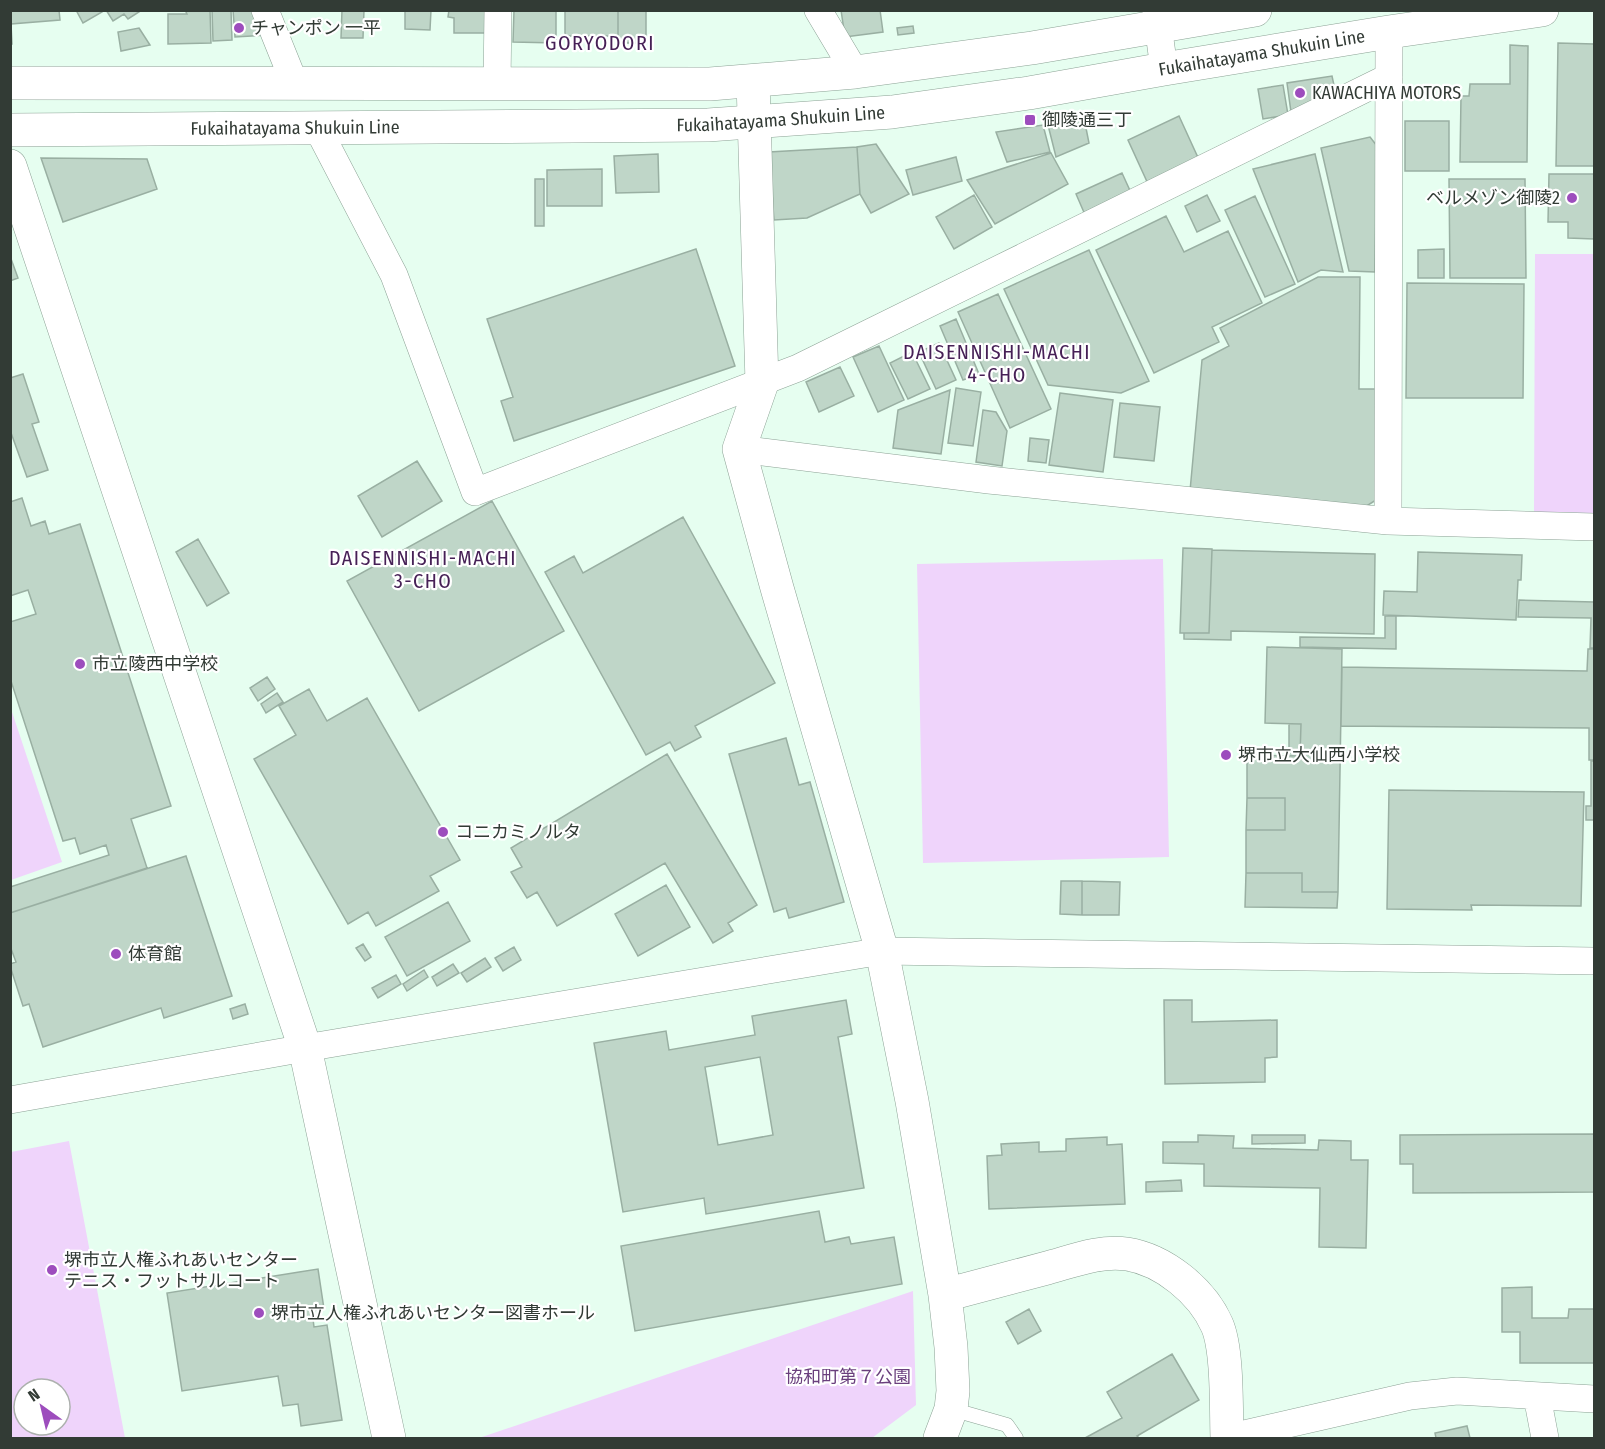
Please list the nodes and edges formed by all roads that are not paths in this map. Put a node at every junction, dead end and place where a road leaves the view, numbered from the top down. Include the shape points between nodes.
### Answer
1 (264, 10) edge
2 (498, 10) edge
3 (818, 10) edge
4 (1255, 10) edge
5 (1542, 10) edge
6 (1157, 18) edge
7 (1389, 33) junction
8 (1164, 69) junction
9 (855, 72) junction
10 (1389, 77) junction
11 (753, 81) junction
12 (294, 82) junction
13 (10, 83) edge
14 (497, 84) junction
15 (755, 123) junction
16 (317, 127) junction
17 (10, 129) edge
18 (10, 166) edge
19 (762, 383) junction
20 (739, 448) junction
21 (1388, 521) junction
22 (1594, 527) edge
23 (882, 951) junction
24 (1594, 961) edge
25 (305, 1048) junction
26 (10, 1100) edge
27 (945, 1295) junction
28 (1537, 1396) junction
29 (1594, 1399) edge
30 (945, 1424) edge
31 (389, 1438) edge
32 (1016, 1438) edge
33 (1227, 1438) edge
34 (1545, 1438) edge

1 - 12 street
2 - 14 street
3 - 9 street
4 - 6 street
5 - 7 street, Fukaihatayama Shukuin Line
6 - 8 street
6 - 9 street via 1032,48
7 - 8 street, Fukaihatayama Shukuin Line
7 - 10 street
8 - 15 street, Fukaihatayama Shukuin Line via 892,112
9 - 11 street
10 - 19 street
10 - 21 street
11 - 14 street
11 - 15 street
12 - 13 street
12 - 14 street
15 - 16 street, Fukaihatayama Shukuin Line
15 - 19 street
16 - 17 street, Fukaihatayama Shukuin Line
16 - 19 street via 394,275 475,492
18 - 25 street
19 - 20 street
20 - 21 street via 989,480
20 - 23 street
21 - 22 street
23 - 24 street
23 - 25 street
23 - 27 street
25 - 26 street
25 - 31 street
27 - 30 street via 953,1391
27 - 33 street via 1100,1254 1126,1254 1152,1261 1180,1279 1203,1302 1218,1326
28 - 29 street
28 - 33 street via 1457,1391 1410,1396
28 - 34 street
30 - 32 lane via 1007,1425

